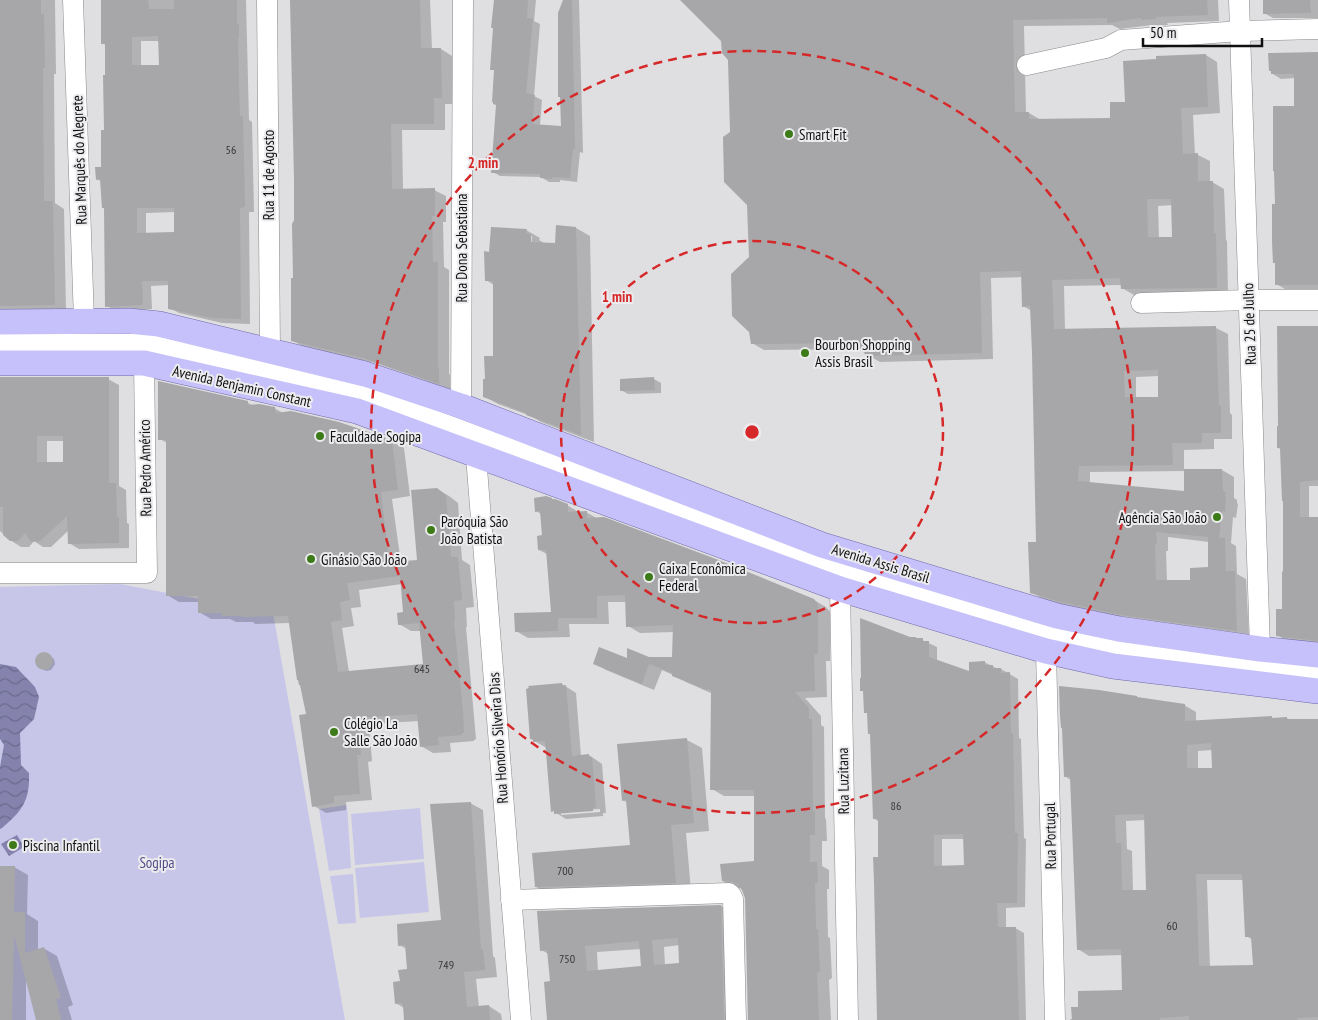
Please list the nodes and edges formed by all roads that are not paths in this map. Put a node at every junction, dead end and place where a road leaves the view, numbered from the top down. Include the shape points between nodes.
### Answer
1 (74, 0) edge
2 (266, 0) edge
3 (463, 0) edge
4 (1239, 0) edge
5 (1318, 29) edge
6 (1240, 31) junction
7 (1027, 65) dead end
8 (1249, 300) junction
9 (1318, 300) edge
10 (1141, 303) dead end
11 (84, 321) junction
12 (0, 322) edge
13 (4, 343) edge
14 (270, 350) junction
15 (0, 363) edge
16 (144, 363) junction
17 (460, 406) junction
18 (476, 445) junction
19 (585, 454) junction
20 (831, 567) junction
21 (0, 573) edge
22 (1057, 616) junction
23 (1116, 648) junction
24 (1260, 649) junction
25 (1046, 651) junction
26 (1318, 655) edge
27 (1318, 673) edge
28 (1318, 691) edge
29 (511, 900) junction
30 (521, 1020) edge
31 (736, 1020) edge
32 (848, 1020) edge
33 (1055, 1020) edge

1 - 11 street, Rua Marquês do Alegrete
2 - 14 street, Rua 11 de Agosto
3 - 17 street, Rua Dona Sebastiana
4 - 6 street, Rua 25 de Julho
5 - 6 street
6 - 7 street via 1121,40 1106,48
6 - 8 street, Rua 25 de Julho
8 - 9 street
8 - 10 street
8 - 24 street, Rua 25 de Julho
11 - 12 main road
11 - 14 main road via 159,324
13 - 18 street via 147,344 361,393
14 - 17 main road via 365,374
15 - 16 main road, Avenida Benjamin Constant
16 - 18 main road, Avenida Benjamin Constant via 357,412
16 - 21 street, Rua Pedro Américo via 147,573
17 - 19 main road, Avenida Assis Brasil
18 - 19 street
18 - 20 street
18 - 20 main road, Avenida Assis Brasil via 550,483
18 - 29 street, Rua Honório Silveira Dias
19 - 20 main road, Avenida Assis Brasil
20 - 22 main road, Avenida Assis Brasil
20 - 23 street via 1051,634
20 - 25 main road, Avenida Assis Brasil
20 - 32 street, Rua Luzitana
22 - 23 street
22 - 24 main road, Avenida Assis Brasil via 1119,629
23 - 25 street
23 - 27 street
24 - 26 main road, Avenida Assis Brasil
25 - 28 main road, Avenida Assis Brasil via 1112,666
25 - 33 street, Rua Portugal
29 - 30 street, Rua Honório Silveira Dias
29 - 31 street via 729,893 733,899

